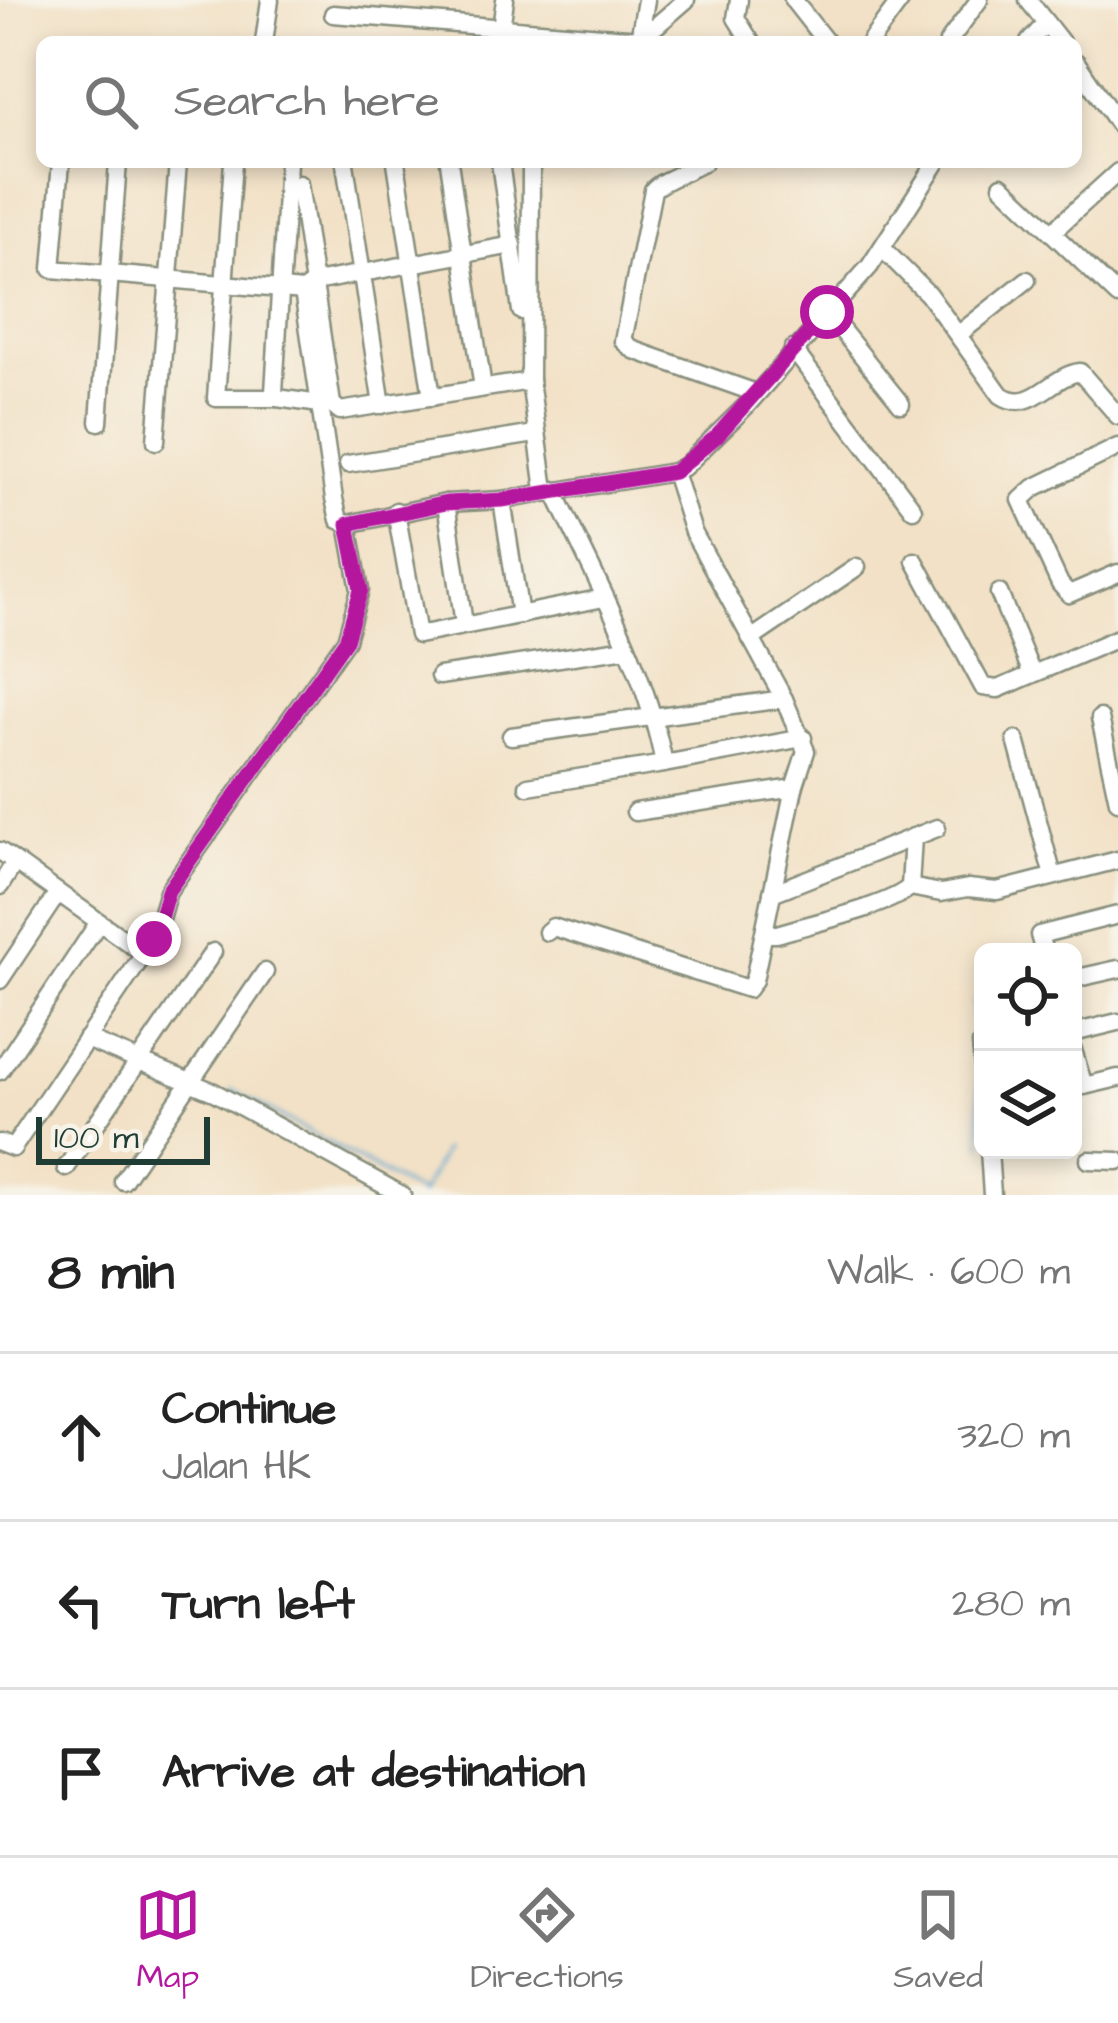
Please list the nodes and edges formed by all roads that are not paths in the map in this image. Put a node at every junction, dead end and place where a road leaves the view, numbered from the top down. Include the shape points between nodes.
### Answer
1 (270, 0) edge
2 (505, 0) edge
3 (646, 0) edge
4 (686, 0) edge
5 (739, 0) edge
6 (793, 0) edge
7 (873, 0) edge
8 (901, 0) edge
9 (979, 0) edge
10 (1028, 0) edge
11 (333, 14) dead end
12 (887, 19) junction
13 (1046, 23) junction
14 (265, 36) edge
15 (500, 36) edge
16 (639, 36) edge
17 (748, 36) edge
18 (821, 36) edge
19 (874, 36) edge
20 (952, 36) edge
21 (1034, 36) edge
22 (1056, 36) edge
23 (1082, 71) edge
24 (1118, 124) edge
25 (60, 168) edge
26 (118, 168) edge
27 (177, 168) edge
28 (233, 168) edge
29 (288, 168) edge
30 (346, 168) edge
31 (396, 168) edge
32 (449, 168) edge
33 (501, 168) edge
34 (531, 168) edge
35 (695, 168) edge
36 (933, 168) edge
37 (1118, 172) edge
38 (299, 184) dead end
39 (1002, 185) dead end
40 (1053, 231) junction
41 (513, 245) junction
42 (882, 248) junction
43 (462, 255) junction
44 (411, 264) junction
45 (363, 272) junction
46 (110, 274) junction
47 (167, 280) junction
48 (1027, 280) dead end
49 (223, 285) junction
50 (309, 287) junction
51 (281, 290) junction
52 (1118, 296) edge
53 (827, 312) junction
54 (958, 334) junction
55 (793, 349) junction
56 (530, 381) junction
57 (483, 388) junction
58 (756, 393) junction
59 (432, 397) junction
60 (277, 398) junction
61 (320, 404) junction
62 (901, 404) dead end
63 (382, 405) junction
64 (1118, 416) edge
65 (99, 422) dead end
66 (535, 434) junction
67 (156, 441) dead end
68 (1118, 447) edge
69 (348, 464) dead end
70 (674, 472) junction
71 (550, 490) junction
72 (502, 500) junction
73 (446, 503) junction
74 (913, 509) dead end
75 (396, 511) junction
76 (348, 524) junction
77 (915, 561) dead end
78 (857, 567) dead end
79 (1118, 573) edge
80 (998, 593) dead end
81 (604, 598) junction
82 (520, 615) junction
83 (464, 624) junction
84 (752, 638) junction
85 (1118, 638) edge
86 (627, 648) junction
87 (1032, 674) junction
88 (439, 676) dead end
89 (784, 699) junction
90 (654, 714) junction
91 (1100, 718) dead end
92 (511, 736) dead end
93 (802, 738) junction
94 (1016, 740) dead end
95 (664, 764) junction
96 (528, 786) dead end
97 (794, 788) junction
98 (1118, 801) edge
99 (635, 812) dead end
100 (937, 828) dead end
101 (913, 837) junction
102 (8, 857) edge
103 (1118, 860) edge
104 (1053, 876) junction
105 (0, 886) edge
106 (910, 887) junction
107 (58, 893) junction
108 (772, 893) junction
109 (1118, 915) edge
110 (99, 922) junction
111 (547, 932) dead end
112 (764, 934) junction
113 (1041, 943) edge
114 (213, 952) dead end
115 (143, 955) junction
116 (1118, 969) edge
117 (265, 972) dead end
118 (1082, 978) edge
119 (0, 980) edge
120 (1118, 1022) edge
121 (1082, 1031) edge
122 (86, 1039) junction
123 (1073, 1051) edge
124 (139, 1061) junction
125 (0, 1071) edge
126 (1118, 1078) edge
127 (190, 1082) junction
128 (0, 1143) edge
129 (990, 1159) edge
130 (1089, 1160) dead end
131 (1118, 1162) edge
132 (65, 1168) dead end
133 (123, 1181) dead end
134 (401, 1195) edge
135 (992, 1195) edge

1 - 14 street
2 - 15 street
3 - 16 street
4 - 16 street
5 - 17 street via 736,18
6 - 18 street
7 - 12 street
8 - 12 street
9 - 20 street
10 - 13 street
11 - 15 street
12 - 19 street
13 - 21 street
13 - 22 street
15 - 16 street
23 - 24 street
25 - 46 street via 52,269
26 - 46 street
27 - 47 street
28 - 49 street
29 - 51 street
30 - 45 street
31 - 44 street
32 - 43 street
33 - 41 street
34 - 56 street
35 - 58 street via 652,190 623,341
36 - 42 street
37 - 40 street
38 - 50 street
39 - 40 street
40 - 52 street
41 - 43 street
41 - 56 street
42 - 53 street
42 - 54 street
43 - 44 street
43 - 57 street
44 - 45 street
44 - 59 street
45 - 50 street
45 - 63 street
46 - 47 street
46 - 65 street
47 - 49 street
47 - 67 street
48 - 54 street
49 - 51 street
49 - 60 street via 216,398
50 - 51 street
50 - 61 street
50 - 63 street via 332,404 340,411
51 - 60 street
53 - 55 street
53 - 62 street
54 - 64 street via 1010,401 1026,401 1079,372
55 - 58 street
55 - 74 street
56 - 57 street
56 - 66 street
57 - 59 street
58 - 70 street
59 - 63 street
60 - 61 street
61 - 76 street via 334,499
66 - 69 street
66 - 71 street
68 - 79 street via 1022,500 1069,594
70 - 71 street
70 - 84 street via 693,532
71 - 72 street
71 - 81 street
72 - 73 street
72 - 82 street
73 - 75 street
73 - 83 street
75 - 76 street
75 - 83 street via 418,635
76 - 115 street via 361,590 346,640 168,891
77 - 87 street via 983,687
78 - 84 street
80 - 87 street
81 - 82 street
81 - 86 street
82 - 83 street
84 - 89 street
85 - 87 street
86 - 88 street
86 - 90 street
89 - 90 street
89 - 93 street
90 - 92 street
90 - 95 street
91 - 98 street
93 - 95 street
93 - 97 street via 806,751
94 - 104 street
95 - 96 street
97 - 99 street
97 - 108 street
100 - 101 street
101 - 106 street
101 - 108 street
102 - 105 street
102 - 107 street
103 - 104 street
104 - 106 street via 997,891
106 - 112 street
107 - 110 street
107 - 119 street
108 - 112 street
109 - 113 street via 1039,935
110 - 115 street
110 - 125 street
111 - 112 street via 553,927 748,989
114 - 124 street
115 - 122 street
116 - 118 street
117 - 127 street
120 - 121 street
122 - 124 street
122 - 128 street via 13,1148
123 - 126 street via 1084,1086
124 - 127 street
124 - 132 street
127 - 133 street
127 - 134 street
129 - 135 street
130 - 131 street

